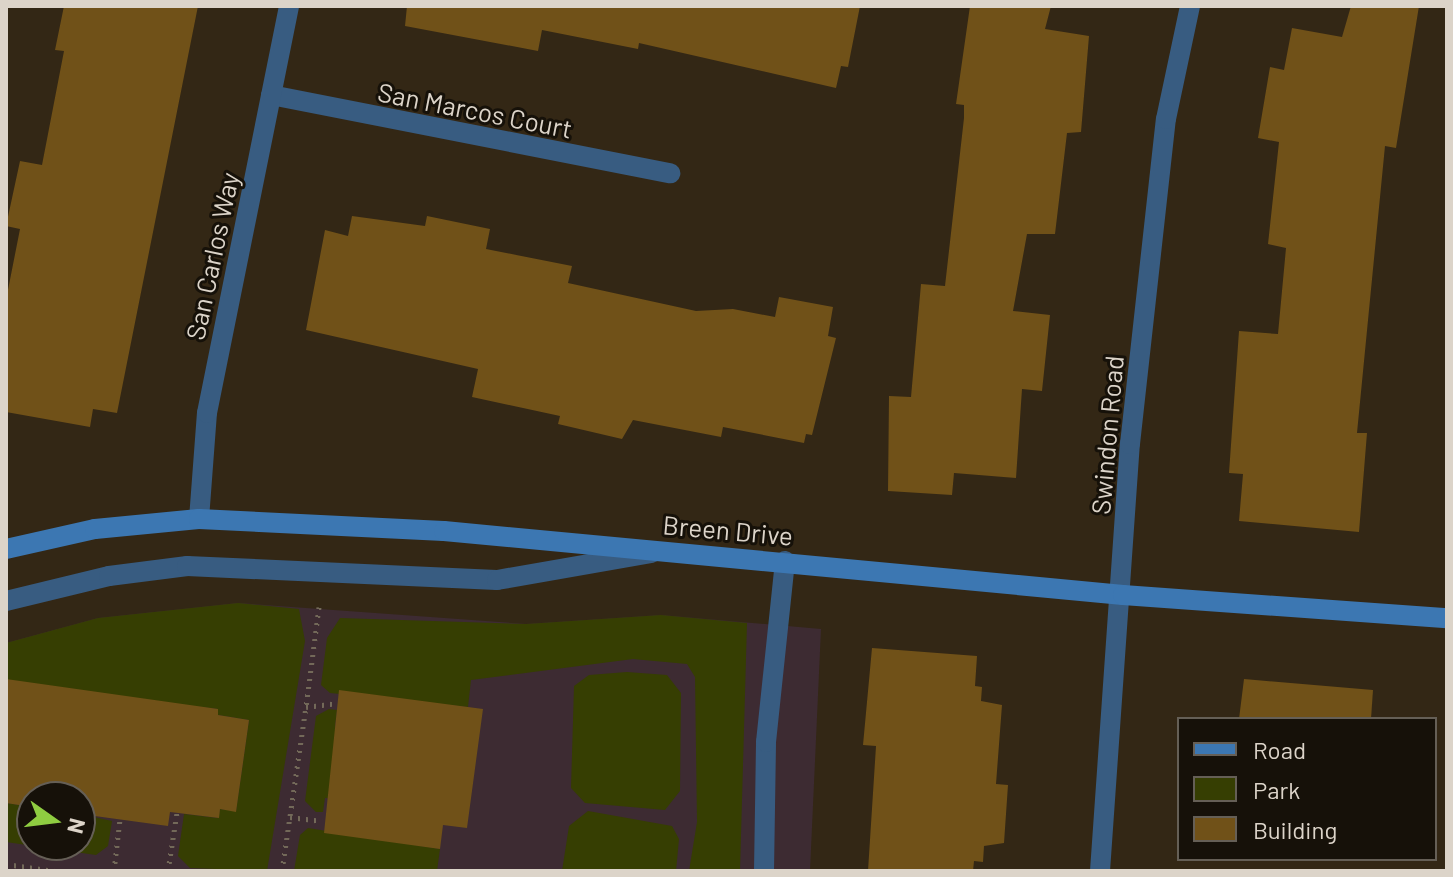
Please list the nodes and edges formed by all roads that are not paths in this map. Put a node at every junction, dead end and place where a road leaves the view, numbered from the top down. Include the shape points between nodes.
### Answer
1 (289, 6) edge
2 (1190, 6) edge
3 (271, 95) junction
4 (670, 173) dead end
5 (199, 519) junction
6 (6, 549) edge
7 (666, 551) junction
8 (785, 561) junction
9 (1123, 595) junction
10 (6, 601) edge
11 (1447, 618) edge
12 (764, 871) edge
13 (1100, 871) edge

1 - 3 street, San Carlos Way
2 - 9 street, Swindon Road via 1164,134 1130,444
3 - 4 street, San Marcos Court
3 - 5 street, San Carlos Way via 207,413
5 - 6 street, Breen Drive via 95,529
5 - 7 street, Breen Drive
7 - 8 street, Breen Drive
7 - 10 street via 497,580 187,566 109,576
8 - 9 street, Breen Drive
8 - 12 street via 766,742
9 - 11 street, Breen Drive
9 - 13 street, Swindon Road

